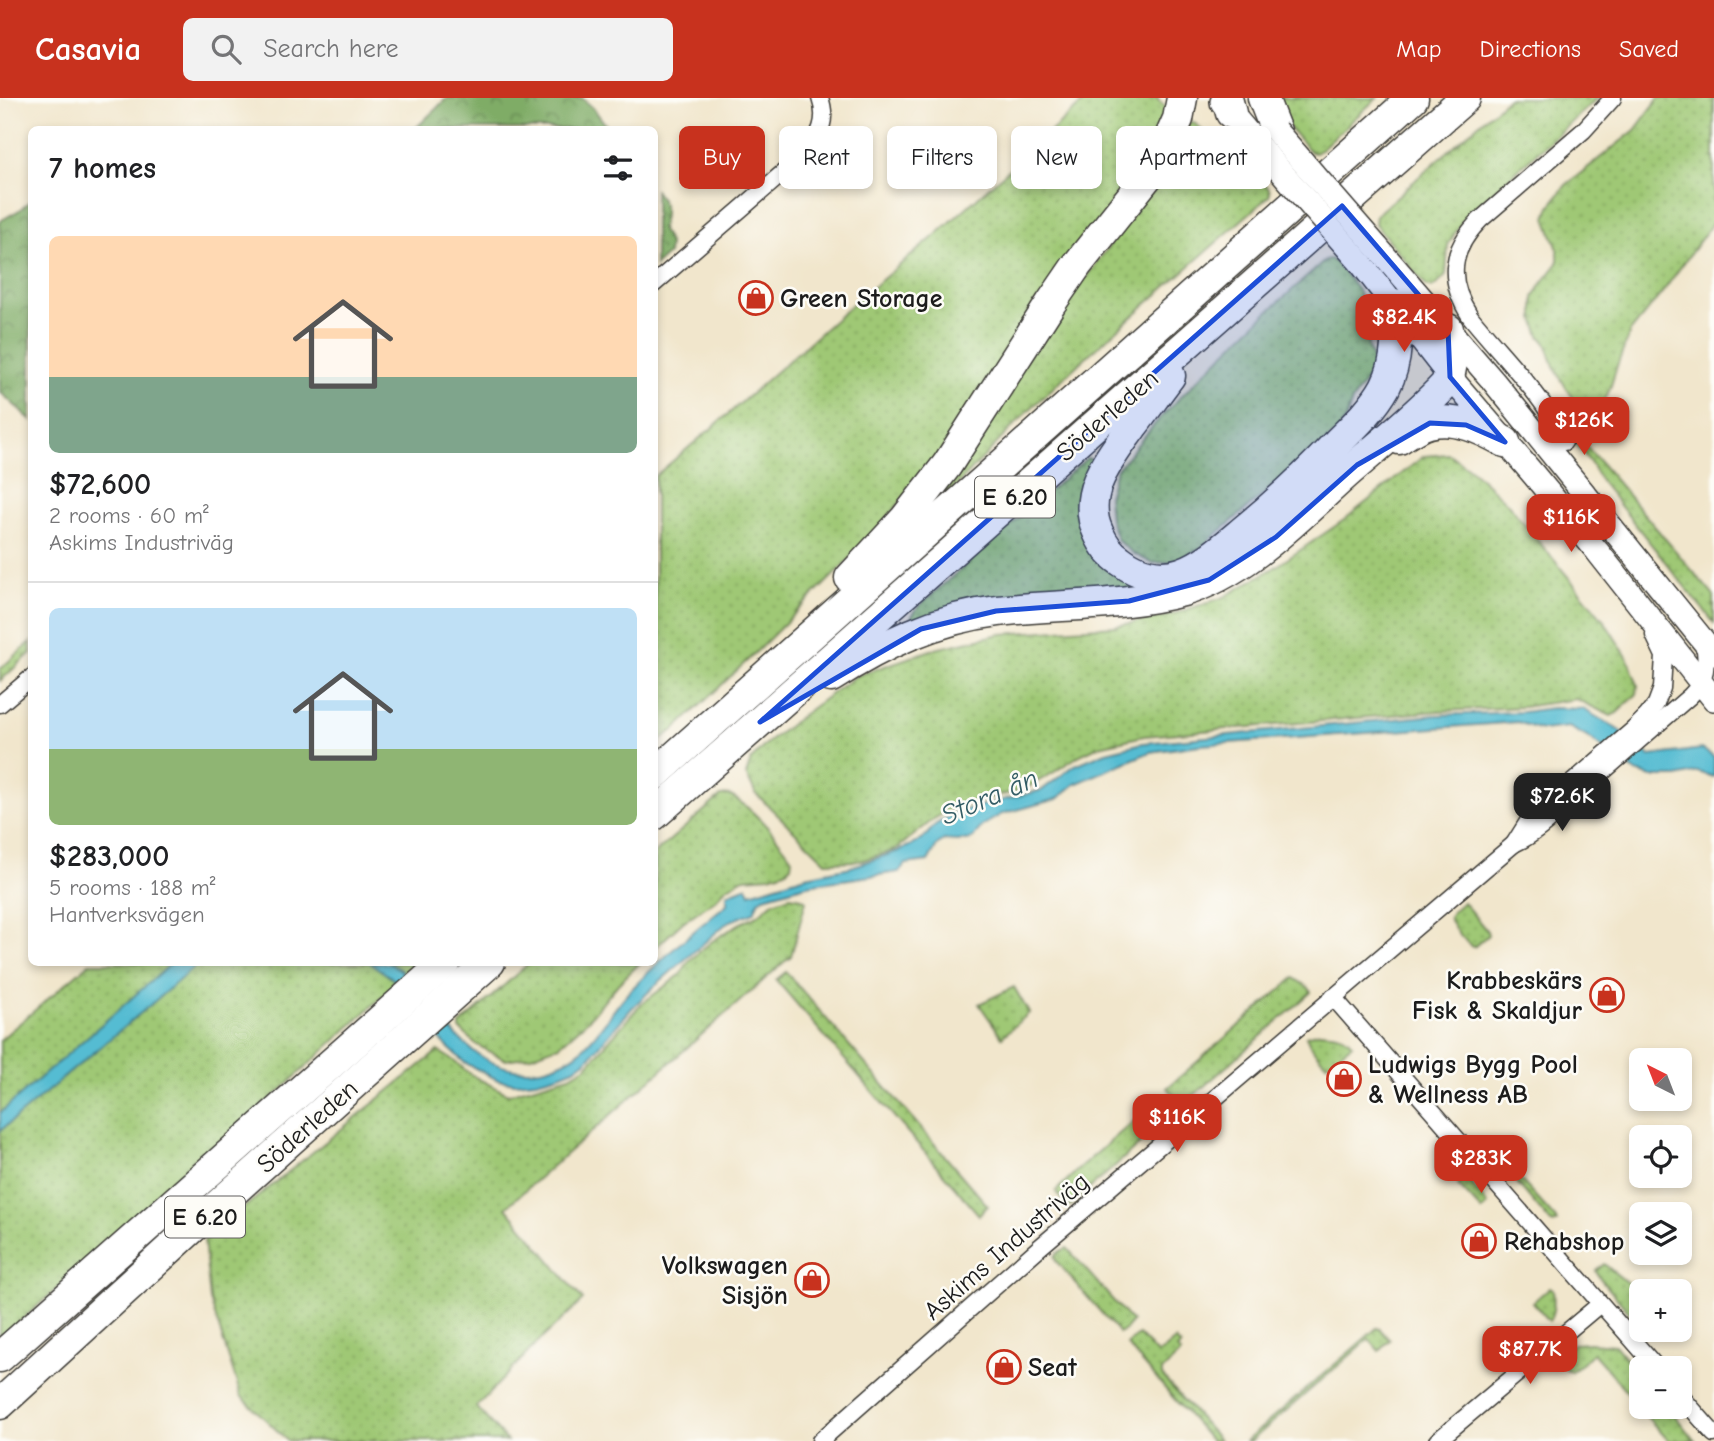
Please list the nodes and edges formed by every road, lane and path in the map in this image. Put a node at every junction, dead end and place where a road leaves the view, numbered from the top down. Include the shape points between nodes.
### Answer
1 (820, 98) edge
2 (1182, 98) edge
3 (1263, 98) edge
4 (1413, 98) edge
5 (1465, 98) edge
6 (1614, 98) edge
7 (1231, 102) edge
8 (1255, 126) edge
9 (1266, 126) edge
10 (1271, 142) edge
11 (1271, 143) edge
12 (658, 281) edge
13 (1394, 304) junction
14 (1448, 329) junction
15 (1203, 330) junction
16 (1450, 377) junction
17 (1506, 442) junction
18 (1564, 442) joint
19 (1357, 465) junction
20 (1578, 485) junction
21 (1640, 608) junction
22 (1709, 648) edge
23 (28, 680) edge
24 (1708, 692) edge
25 (744, 695) junction
26 (0, 704) edge
27 (760, 722) junction
28 (1640, 732) junction
29 (658, 771) edge
30 (658, 811) edge
31 (442, 966) edge
32 (486, 966) edge
33 (1333, 997) junction
34 (402, 1022) junction
35 (1600, 1304) junction
36 (1646, 1356) edge
37 (0, 1357) edge
38 (0, 1404) edge
39 (1692, 1409) edge
40 (1714, 1434) edge
41 (820, 1441) edge
42 (1437, 1441) edge

1 - 12 street via 823,120 819,137 806,153
2 - 25 highway via 1159,162 1077,265 947,465 905,519
3 - 9 highway
4 - 25 highway, Söderleden / E 6.20
5 - 15 highway, Söderleden / E 6.20
6 - 18 street via 1468,232 1455,258 1456,284 1469,316 1544,406
7 - 8 street
10 - 14 street, bridge via 1377,247
11 - 13 street, bridge
13 - 15 highway via 1394,364 1377,400 1350,430 1280,501 1210,557 1169,576 1144,573 1119,560 1102,542 1093,521 1093,498 1100,474
13 - 16 street
14 - 16 highway
14 - 20 street
15 - 27 highway, Söderleden / E 6.20
16 - 17 street
16 - 19 highway
17 - 19 highway via 1466,425 1430,423
17 - 21 street
18 - 20 street
19 - 27 highway via 1276,537 1209,580 1129,601 996,611 921,629 856,662
20 - 22 street
21 - 24 street
21 - 28 street, Askims Industriväg via 1664,656 1662,688
22 - 24 street
23 - 26 street
24 - 28 street, Askims Industriväg via 1690,696
25 - 29 highway, Söderleden / E 6.20
27 - 30 highway, Söderleden / E 6.20
28 - 33 street, Askims Industriväg via 1531,836 1514,844
31 - 34 highway, Söderleden / E 6.20 via 424,983
32 - 34 highway, Söderleden / E 6.20 via 444,1005
33 - 35 street
33 - 41 street, Askims Industriväg
34 - 37 highway, Söderleden / E 6.20
34 - 38 highway, Söderleden / E 6.20 via 200,1221
35 - 36 street
35 - 42 street
39 - 40 street

